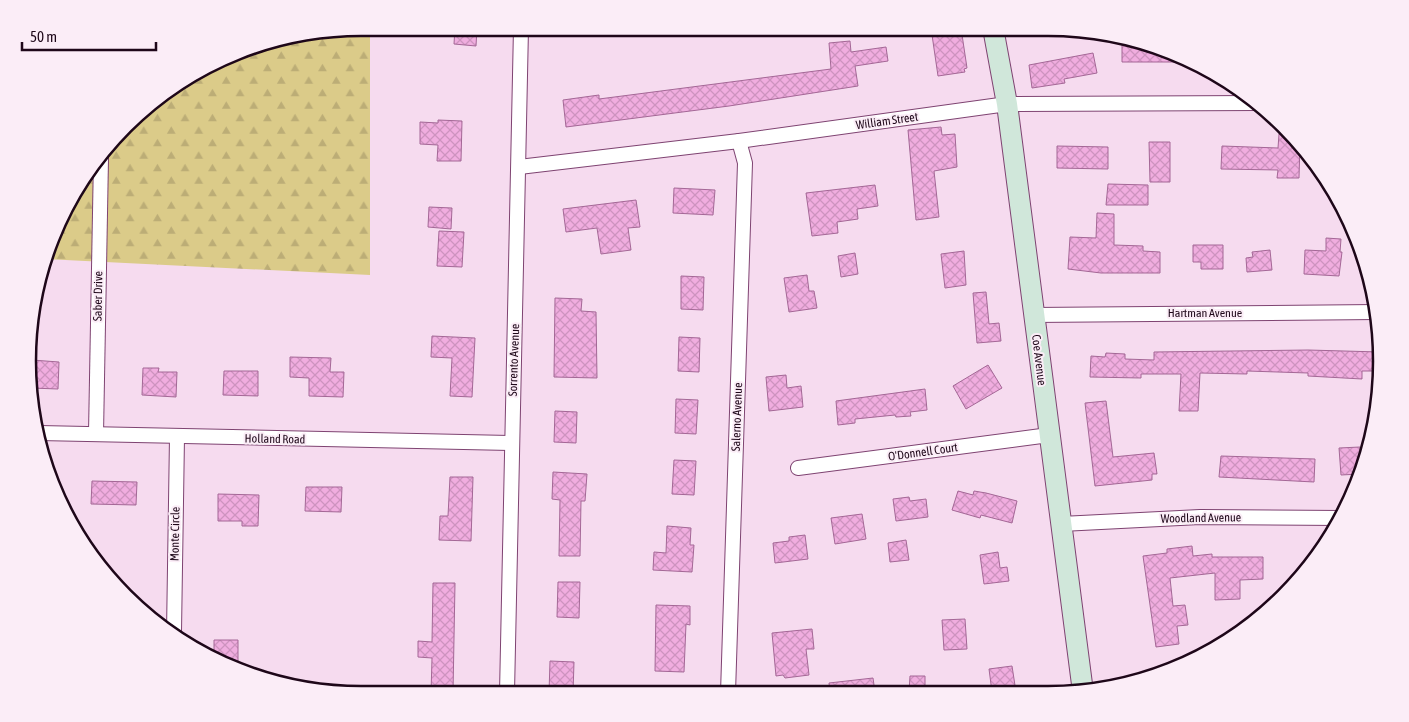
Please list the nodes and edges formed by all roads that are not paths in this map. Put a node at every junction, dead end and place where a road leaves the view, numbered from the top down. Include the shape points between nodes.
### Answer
1 (521, 36) edge
2 (994, 36) edge
3 (1246, 103) edge
4 (1007, 104) junction
5 (739, 141) junction
6 (519, 167) junction
7 (100, 168) edge
8 (1369, 312) edge
9 (1033, 314) junction
10 (44, 433) edge
11 (96, 434) junction
12 (1049, 435) junction
13 (177, 437) junction
14 (512, 443) junction
15 (798, 468) dead end
16 (1332, 518) edge
17 (1060, 524) junction
18 (174, 626) edge
19 (1082, 684) edge
20 (507, 686) edge
21 (728, 686) edge

1 - 6 street, Sorrento Avenue
2 - 4 street, Coe Avenue
3 - 4 street, William Street
4 - 5 street, William Street
4 - 9 street, Coe Avenue
5 - 6 street, William Street
5 - 21 street, Salerno Avenue via 745,163
6 - 14 street, Sorrento Avenue
7 - 11 street, Saber Drive
8 - 9 street, Hartman Avenue
9 - 12 street, Coe Avenue
10 - 11 street, Holland Road
11 - 13 street, Holland Road
12 - 15 street, O'Donnell Court
12 - 17 street, Coe Avenue
13 - 14 street, Holland Road
13 - 18 street, Monte Circle
14 - 20 street, Sorrento Avenue
16 - 17 street, Woodland Avenue via 1200,517
17 - 19 street, Coe Avenue

